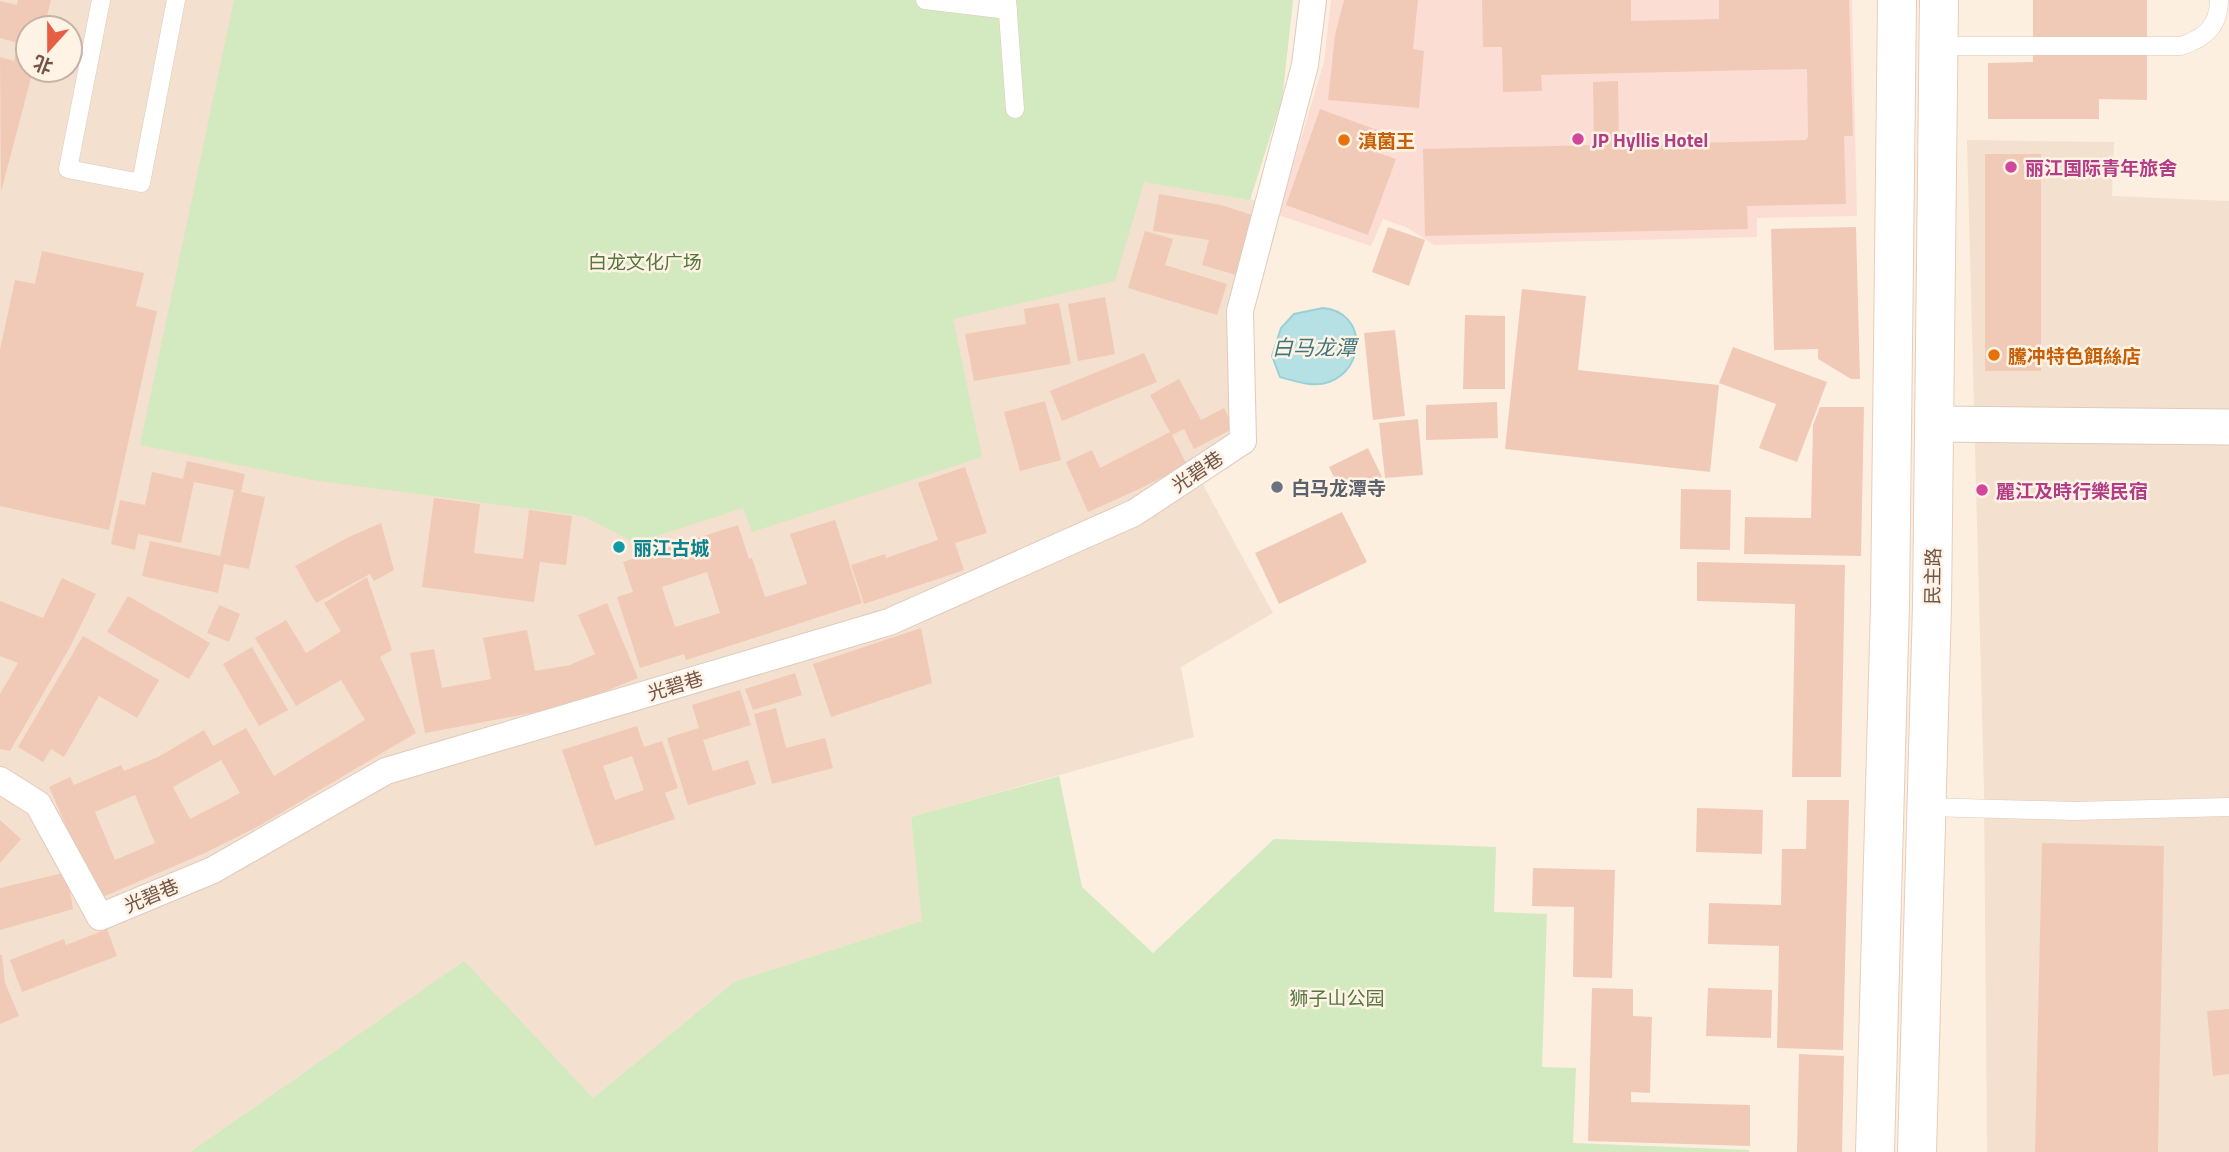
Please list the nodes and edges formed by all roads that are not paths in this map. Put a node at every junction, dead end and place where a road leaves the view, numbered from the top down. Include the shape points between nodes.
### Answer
1 (101, 0) edge
2 (176, 0) edge
3 (925, 0) edge
4 (1313, 0) edge
5 (1897, 0) edge
6 (1939, 0) edge
7 (2218, 0) edge
8 (1007, 5) edge
9 (1938, 46) junction
10 (1015, 109) dead end
11 (1934, 424) junction
12 (2229, 427) edge
13 (0, 780) edge
14 (1927, 807) junction
15 (2229, 807) edge
16 (1875, 1152) edge
17 (1917, 1152) edge

1 - 2 lane via 68,169 141,183
3 - 8 lane
4 - 13 street, 光碧巷 via 1305,65 1240,311 1243,441 1134,513 889,622 386,771 213,870 100,917 38,804
5 - 16 main road via 1890,605
6 - 9 main road, 民主路
7 - 9 lane via 2219,14 2213,25 2181,46
8 - 10 lane
9 - 11 main road, 民主路
11 - 12 street
11 - 14 main road, 民主路
14 - 15 lane via 2074,811
14 - 17 main road, 民主路

